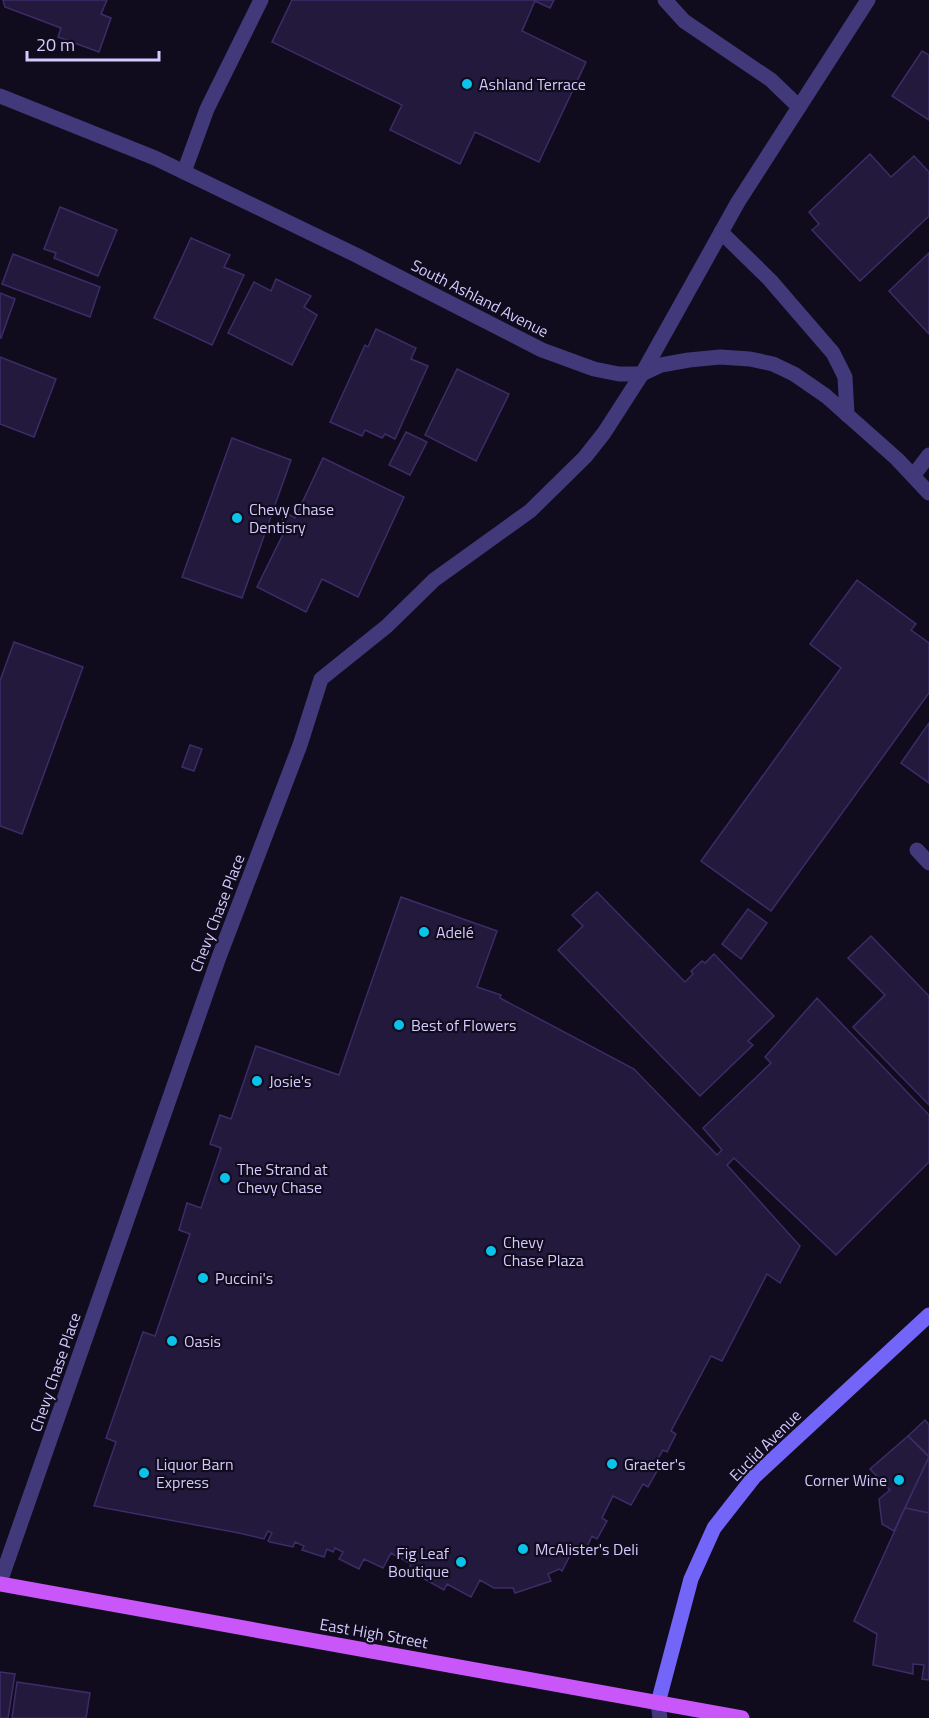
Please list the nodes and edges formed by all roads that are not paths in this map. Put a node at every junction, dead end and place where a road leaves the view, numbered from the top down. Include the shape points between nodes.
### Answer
1 (261, 0) edge
2 (665, 0) edge
3 (868, 0) edge
4 (0, 96) edge
5 (799, 107) junction
6 (184, 172) junction
7 (721, 232) junction
8 (642, 374) junction
9 (847, 415) junction
10 (929, 455) edge
11 (913, 476) junction
12 (929, 493) edge
13 (917, 850) dead end
14 (929, 863) edge
15 (929, 1316) edge
16 (0, 1583) edge
17 (659, 1711) edge
18 (742, 1718) edge

1 - 6 street via 207,109
2 - 5 street via 684,21 771,80
3 - 5 street
4 - 6 street, South Ashland Avenue
5 - 7 street
6 - 8 street, South Ashland Avenue via 542,350 594,369
7 - 8 street
7 - 9 street via 770,280 833,353 845,377
8 - 9 street, South Ashland Avenue via 661,365 689,360 750,359 794,374
8 - 16 street, Chevy Chase Place via 585,458 554,488 434,580 387,626 321,679 300,745 219,957
9 - 11 street, South Ashland Avenue
10 - 11 street
11 - 12 street, South Ashland Avenue
13 - 14 street
15 - 17 main road, Euclid Avenue via 754,1477 714,1528 691,1579
16 - 17 main road, East High Street
17 - 18 main road, East High Street

